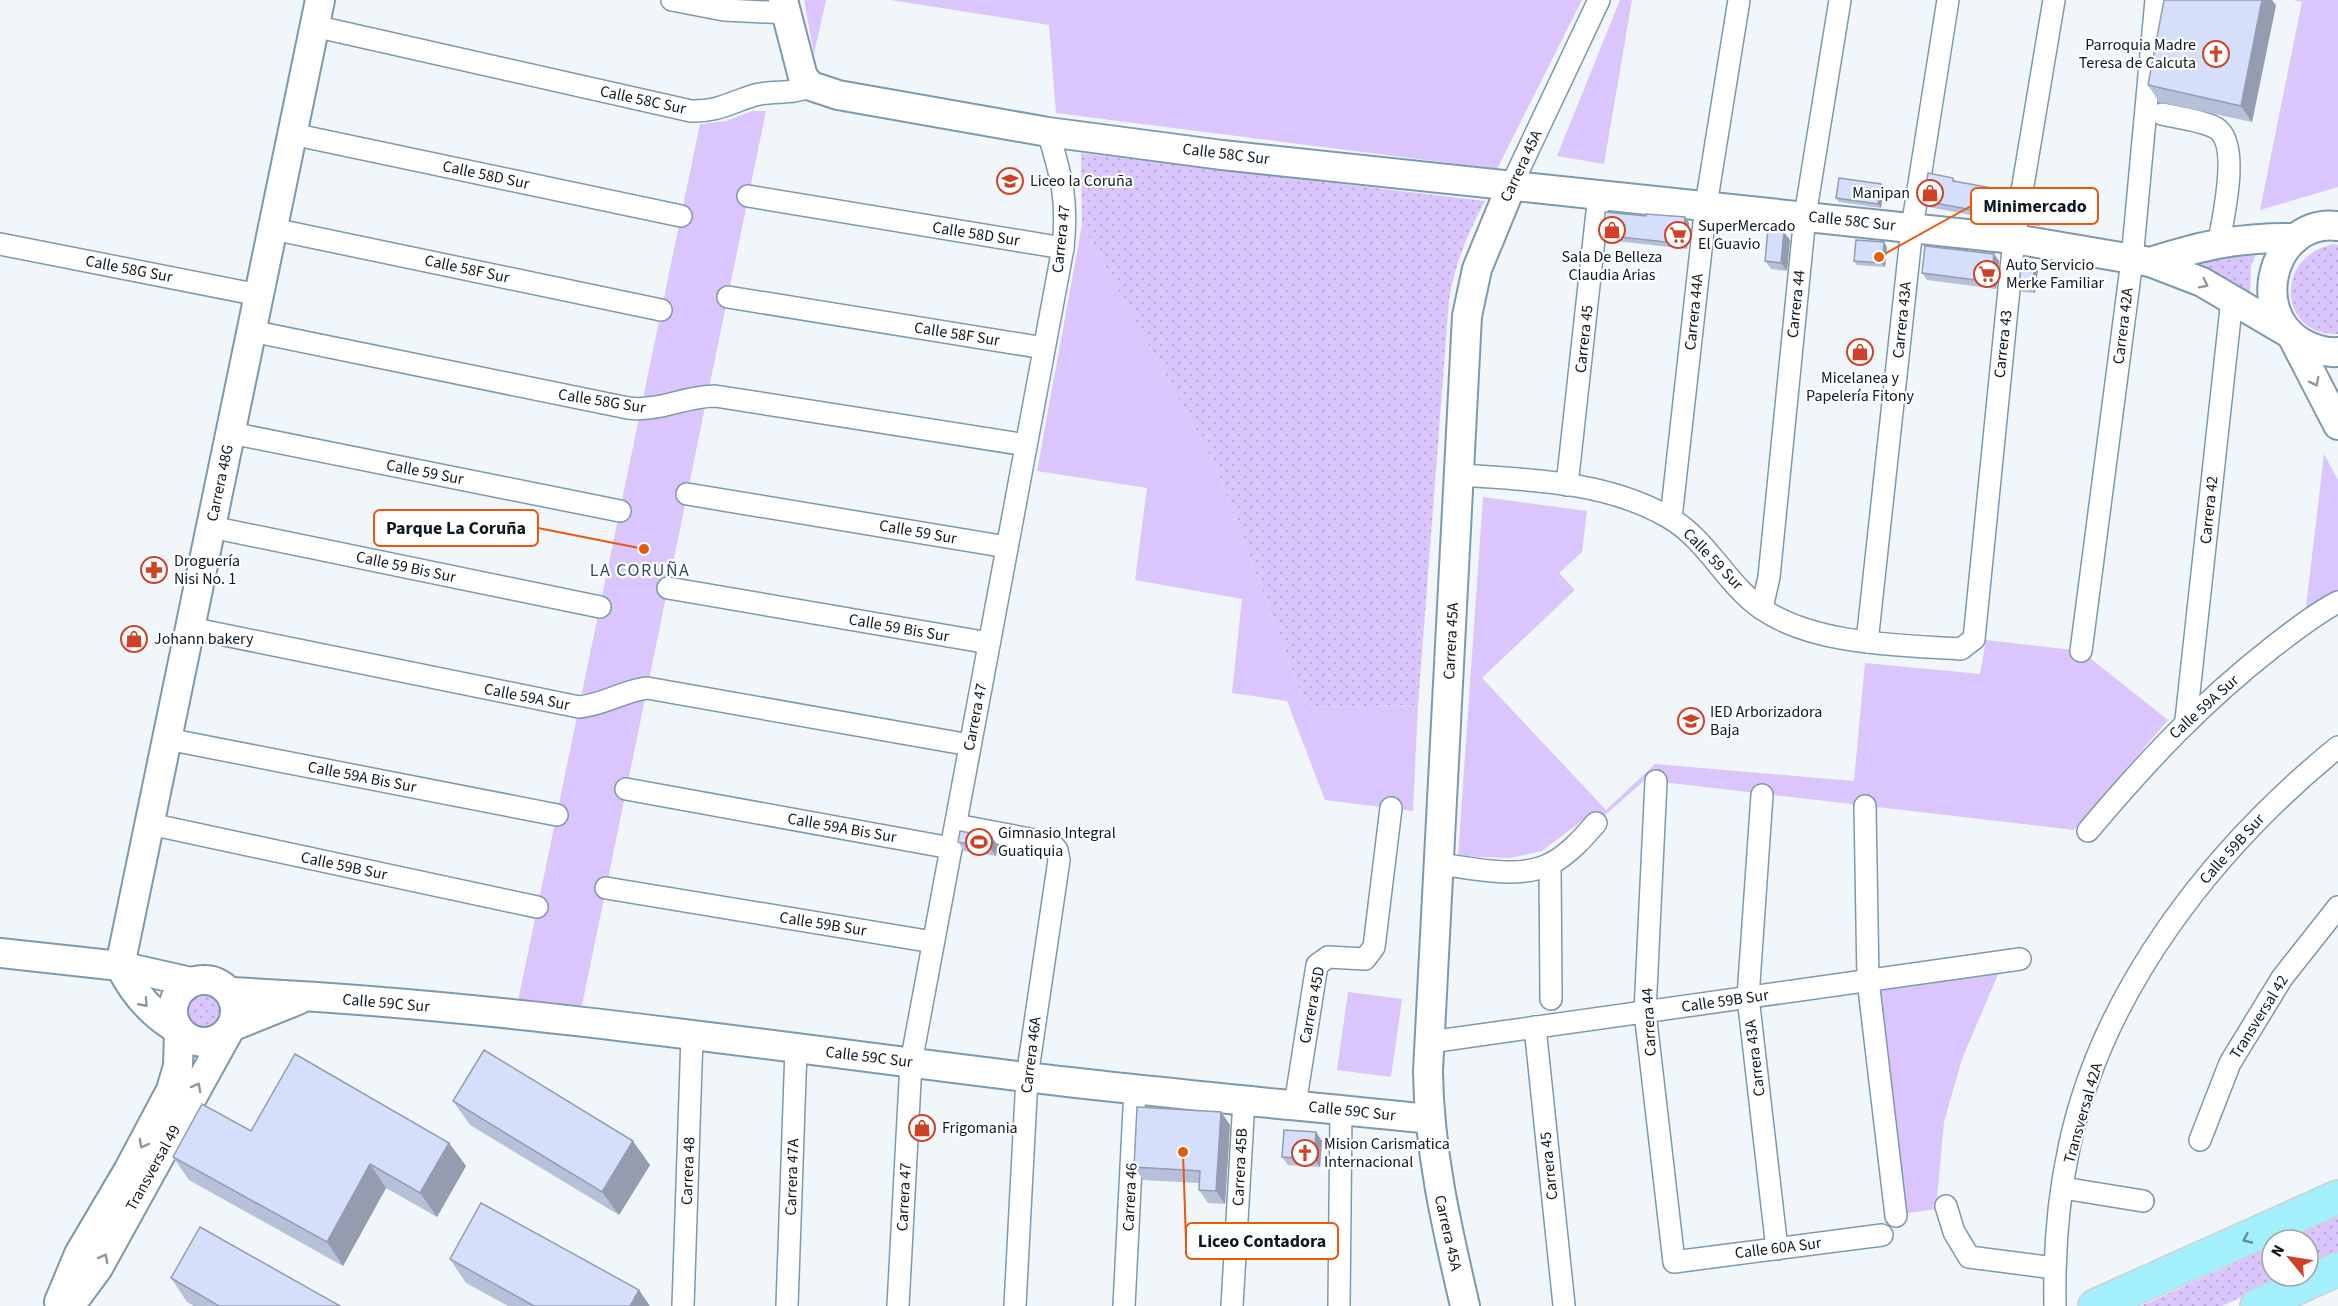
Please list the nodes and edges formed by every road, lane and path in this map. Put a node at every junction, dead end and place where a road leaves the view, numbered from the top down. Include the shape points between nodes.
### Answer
1 (672, 0) edge
2 (1599, 0) edge
3 (1739, 0) edge
4 (1840, 0) edge
5 (1948, 0) edge
6 (2054, 0) edge
7 (2157, 0) edge
8 (784, 7) edge
9 (317, 13) edge
10 (812, 86) junction
11 (2162, 114) dead end
12 (1048, 132) junction
13 (292, 134) junction
14 (1512, 184) junction
15 (1599, 194) junction
16 (748, 196) dead end
17 (1706, 205) junction
18 (681, 216) dead end
19 (1805, 216) junction
20 (2322, 227) edge
21 (1912, 228) junction
22 (273, 229) junction
23 (2014, 239) junction
24 (2219, 241) junction
25 (0, 244) edge
26 (1063, 248) junction
27 (2141, 261) junction
28 (259, 295) junction
29 (728, 297) dead end
30 (2232, 299) junction
31 (661, 310) dead end
32 (251, 331) junction
33 (2290, 335) junction
34 (1044, 348) junction
35 (2338, 352) edge
36 (2338, 425) edge
37 (231, 433) junction
38 (1026, 445) junction
39 (1460, 476) junction
40 (1568, 485) junction
41 (687, 494) dead end
42 (620, 511) dead end
43 (1671, 518) junction
44 (211, 527) junction
45 (1007, 547) junction
46 (668, 588) dead end
47 (2338, 602) edge
48 (600, 607) dead end
49 (1762, 609) junction
50 (190, 628) junction
51 (1867, 642) junction
52 (989, 643) junction
53 (1961, 649) joint
54 (2081, 651) dead end
55 (2186, 720) junction
56 (167, 739) junction
57 (970, 745) junction
58 (2338, 747) edge
59 (1656, 781) dead end
60 (626, 789) dead end
61 (1762, 795) dead end
62 (1865, 806) dead end
63 (1391, 808) dead end
64 (557, 815) dead end
65 (150, 824) junction
66 (1596, 824) dead end
67 (956, 825) junction
68 (2088, 831) dead end
69 (951, 848) junction
70 (1439, 864) junction
71 (1550, 864) junction
72 (606, 888) dead end
73 (537, 907) dead end
74 (2338, 907) edge
75 (933, 942) junction
76 (0, 953) edge
77 (2020, 958) dead end
78 (120, 966) junction
79 (2143, 966) joint
80 (1868, 981) junction
81 (191, 982) junction
82 (230, 992) junction
83 (308, 996) junction
84 (1748, 998) junction
85 (1551, 999) dead end
86 (1645, 1012) junction
87 (231, 1027) junction
88 (1535, 1027) junction
89 (179, 1030) junction
90 (692, 1036) junction
91 (1430, 1042) junction
92 (796, 1049) junction
93 (911, 1063) junction
94 (1027, 1077) junction
95 (1135, 1089) junction
96 (1244, 1100) junction
97 (1295, 1105) junction
98 (1341, 1110) junction
99 (1429, 1119) junction
100 (2200, 1140) dead end
101 (2063, 1188) junction
102 (2338, 1197) edge
103 (2143, 1202) dead end
104 (1946, 1206) dead end
105 (1896, 1216) dead end
106 (1882, 1235) dead end
107 (1777, 1248) junction
108 (1674, 1262) joint
109 (2054, 1268) junction
110 (2338, 1269) edge
111 (1564, 1305) edge
112 (58, 1306) edge
113 (70, 1306) edge
114 (683, 1306) edge
115 (788, 1306) edge
116 (898, 1306) edge
117 (1015, 1306) edge
118 (1124, 1306) edge
119 (1232, 1306) edge
120 (1339, 1306) edge
121 (1465, 1306) edge
122 (2055, 1306) edge
123 (2096, 1306) edge
124 (2257, 1306) edge

1 - 8 street via 723,10
2 - 14 street, Carrera 45A
3 - 17 street, Carrera 44A
4 - 19 street, Carrera 44
5 - 21 street, Carrera 43A
6 - 23 street, Carrera 43
7 - 27 street, Carrera 42A
8 - 10 street via 799,68
9 - 10 street, Calle 58C Sur via 691,111 726,108 754,96 792,93
9 - 13 street, Carrera 48G
10 - 12 street, Calle 58C Sur via 838,95
11 - 24 street via 2216,128 2223,137 2230,174
12 - 14 street, Calle 58C Sur via 1222,155
12 - 26 street, Carrera 47 via 1065,191
13 - 18 street, Calle 58D Sur
13 - 22 street, Carrera 48G
14 - 15 street, Calle 58C Sur
14 - 39 street, Carrera 45A via 1477,268 1467,316
15 - 17 street, Calle 58C Sur
15 - 40 street, Carrera 45
16 - 26 street, Calle 58D Sur
17 - 19 street, Calle 58C Sur
17 - 43 street, Carrera 44A
19 - 21 street, Calle 58C Sur
19 - 49 street, Carrera 44
20 - 24 street, Calle 58C Sur
20 - 33 street via 2282,254 2273,273 2271,294 2276,314
21 - 23 street, Calle 58C Sur
21 - 51 street, Carrera 43A
22 - 28 street, Carrera 48G
22 - 31 street, Calle 58F Sur
23 - 27 street, Calle 58C Sur
23 - 53 street, Carrera 43 via 1974,639
24 - 27 street, Calle 58C Sur
25 - 28 street, Calle 58G Sur
26 - 34 street, Carrera 47
27 -> 30 street, Calle 58C Sur via 2202,282
27 - 54 street, Carrera 42A
28 - 32 street, Carrera 48G
29 - 34 street, Calle 58F Sur
30 - 33 street, Calle 58C Sur
30 - 55 street, Carrera 42
32 - 37 street, Carrera 48G
32 - 38 street, Calle 58G Sur via 641,410 666,407 693,397 715,396
33 - 35 street, Calle 58C Sur via 2311,348
33 -> 36 street
34 - 38 street, Carrera 47
37 - 42 street, Calle 59 Sur
37 - 44 street, Carrera 48G
38 - 45 street, Carrera 47
39 - 40 street, Calle 59 Sur
39 - 70 street, Carrera 45A
40 - 43 street, Calle 59 Sur via 1628,499
41 - 45 street, Calle 59 Sur
43 - 49 street, Calle 59 Sur via 1697,539
44 - 48 street, Calle 59 Bis Sur
44 - 50 street, Carrera 48G
45 - 52 street, Carrera 47
46 - 52 street, Calle 59 Bis Sur
47 - 55 street, Calle 59A Sur via 2252,663
49 - 51 street, Calle 59 Sur via 1800,627
50 - 56 street, Carrera 48G
50 - 57 street, Calle 59A Sur via 579,707 594,706 647,688
51 - 53 street, Calle 59 Sur
52 - 57 street, Carrera 47
55 - 68 street, Calle 59A Sur
56 - 64 street, Calle 59A Bis Sur
56 - 65 street, Carrera 48G
57 - 67 street, Carrera 47
58 - 79 street, Calle 59B Sur via 2295,782 2211,871
59 - 86 street, Carrera 44
60 - 69 street, Calle 59A Bis Sur
61 - 84 street, Carrera 43A
62 - 80 street
63 - 97 street, Carrera 45D via 1374,946 1365,959 1328,957 1317,965
65 - 73 street, Calle 59B Sur
65 - 78 street, Carrera 48G
66 - 71 street
67 - 69 street, Carrera 47
67 - 94 street, Carrera 46A via 1051,843 1057,850 1059,860
69 - 75 street, Carrera 47
70 - 71 street via 1516,872
70 - 91 street, Carrera 45A
71 - 85 street
72 - 75 street, Calle 59B Sur
74 - 100 street, Transversal 42 via 2282,978 2230,1063
75 - 93 street, Carrera 47
76 - 78 street
77 - 80 street, Calle 59B Sur
78 - 81 street
78 -> 89 street via 144,1004
79 - 101 street, Transversal 42A via 2116,1016 2089,1082 2069,1147
80 - 84 street, Calle 59B Sur
80 - 105 street
81 - 82 street via 210,979
81 - 89 street via 178,992 174,1001 173,1019
82 - 83 street, Calle 59C Sur
82 - 87 street via 235,1011
83 - 87 street, Calle 59C Sur
83 - 90 street, Calle 59C Sur via 515,1014
84 - 86 street, Calle 59B Sur
84 - 107 street, Carrera 43A
86 - 88 street, Calle 59B Sur
86 - 108 street, Carrera 44
87 - 89 street via 219,1038 204,1042
113 -> 87 street, Transversal 49 via 98,1268
88 - 91 street, Calle 59B Sur
88 - 111 street, Carrera 45
89 -> 112 street, Transversal 49 via 178,1066 171,1090 79,1254
90 - 92 street, Calle 59C Sur
90 - 114 street, Carrera 48
91 - 99 street, Carrera 45A
92 - 93 street, Calle 59C Sur
92 - 115 street, Carrera 47A
93 - 94 street, Calle 59C Sur
93 - 116 street, Carrera 47
94 - 95 street, Calle 59C Sur
94 - 117 street, Carrera 46A
95 - 96 street, Calle 59C Sur
95 - 118 street, Carrera 46
96 - 97 street, Calle 59C Sur
96 - 119 street, Carrera 45B
97 - 98 street, Calle 59C Sur
98 - 99 street, Calle 59C Sur
98 - 120 street
99 - 121 street, Carrera 45A via 1438,1186
101 - 103 street
101 - 109 street, Transversal 42A
102 -> 123 main road
104 - 109 street via 1954,1232 1969,1257
106 - 107 street, Calle 60A Sur
107 - 108 street, Calle 60A Sur
109 - 122 street, Transversal 42A
110 - 124 main road

